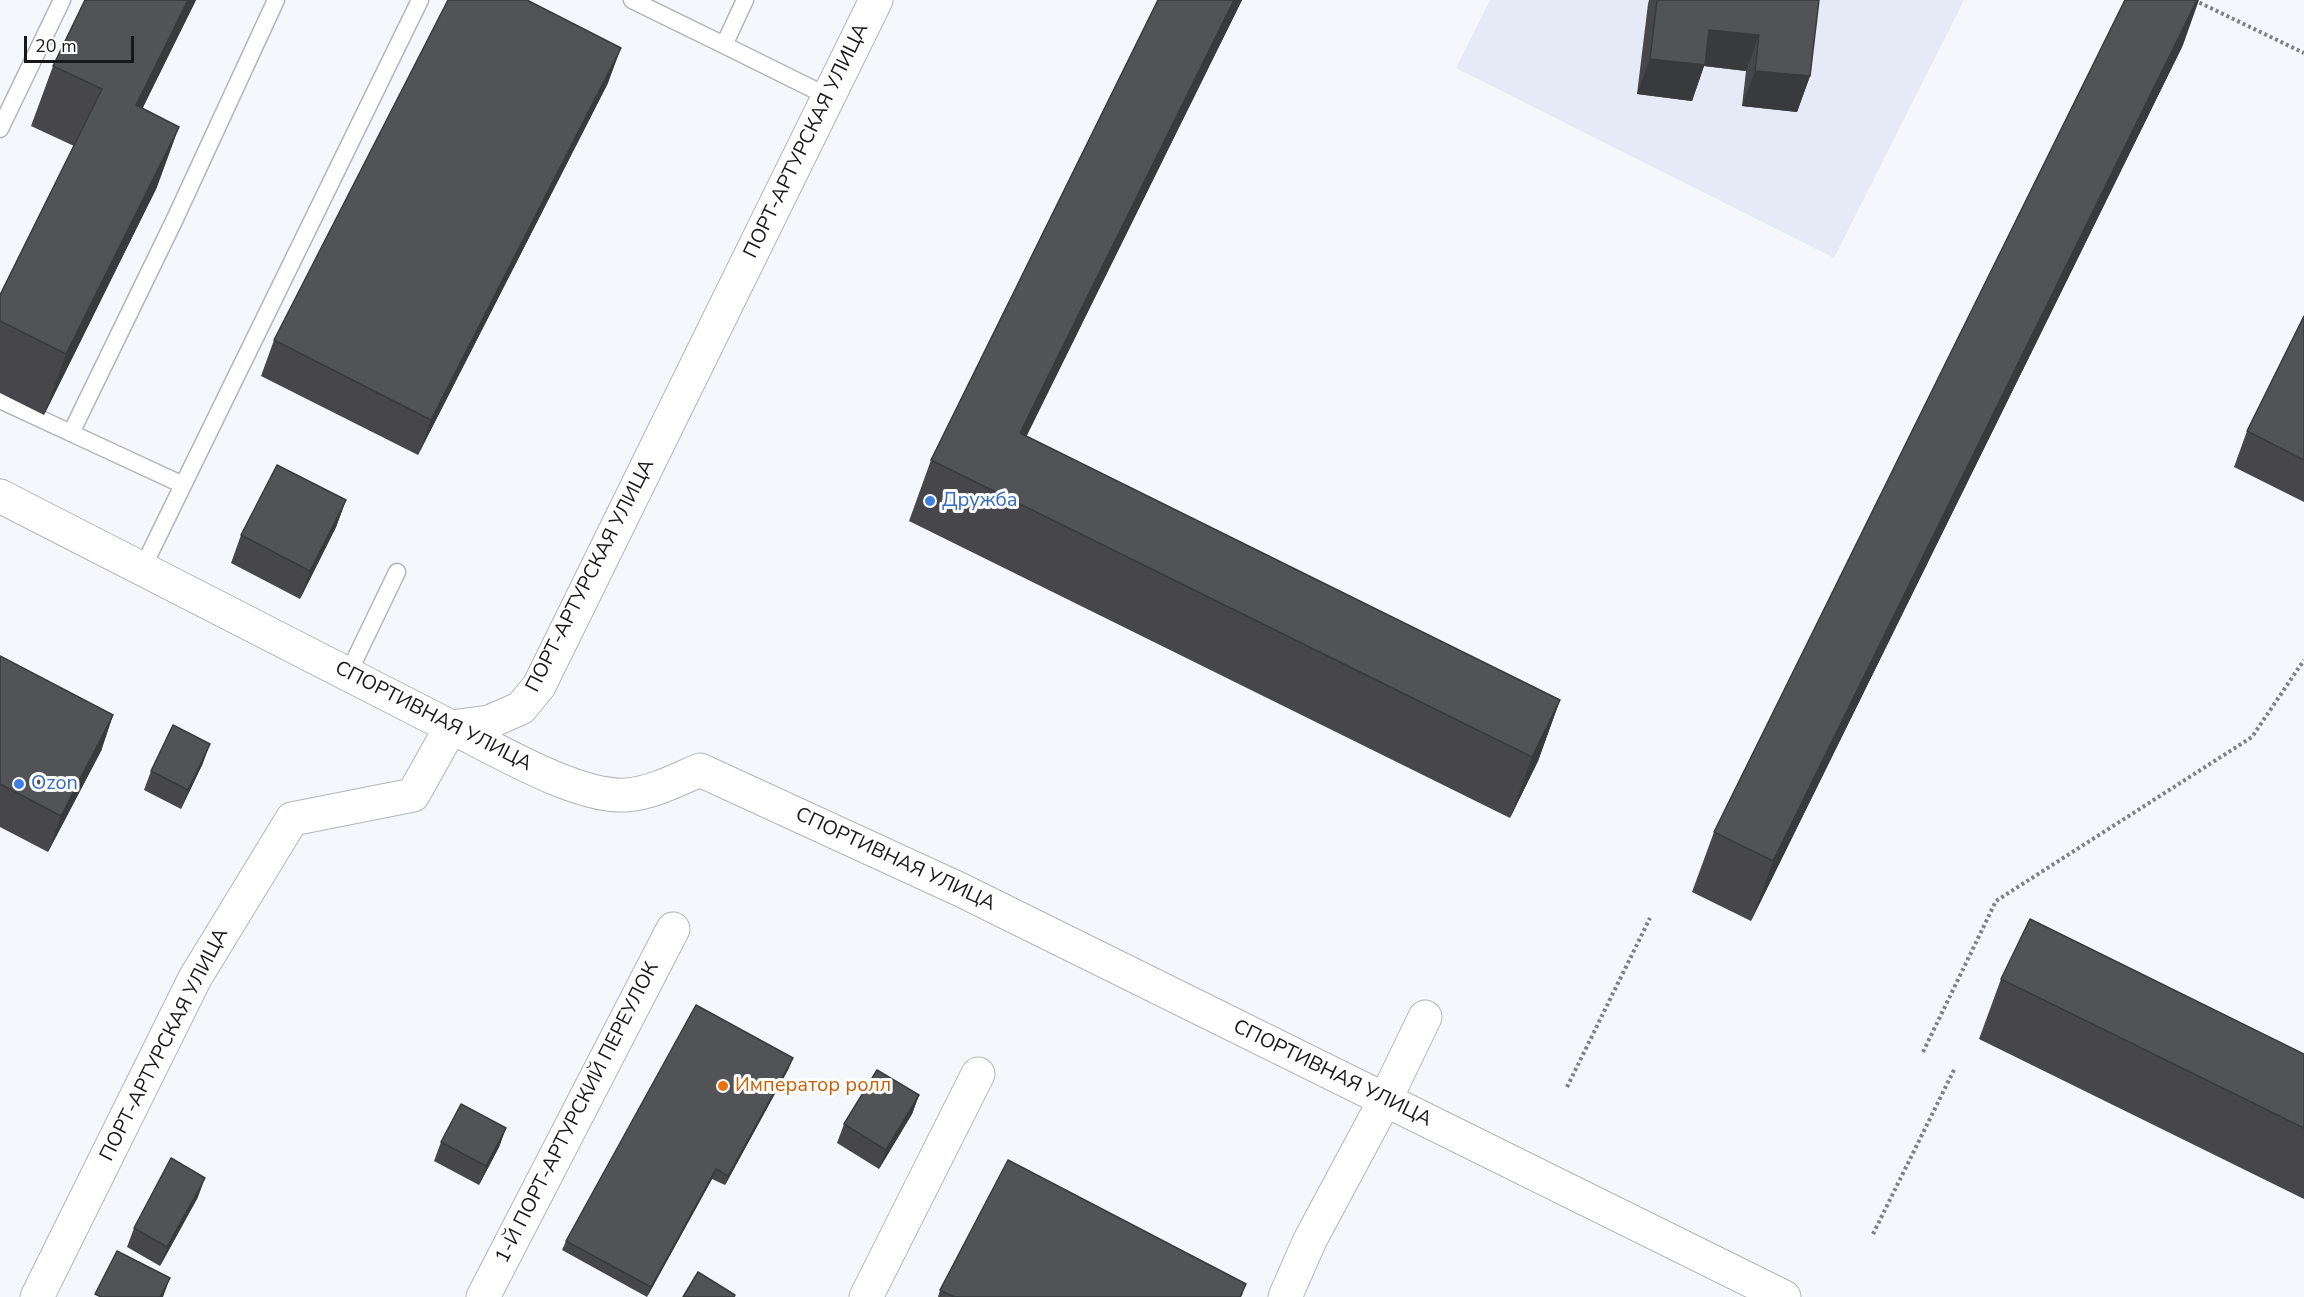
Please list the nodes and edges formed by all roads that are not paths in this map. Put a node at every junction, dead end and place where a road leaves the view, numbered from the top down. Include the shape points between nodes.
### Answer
1 (62, 0) edge
2 (276, 0) edge
3 (420, 0) edge
4 (632, 0) edge
5 (746, 0) edge
6 (876, 0) edge
7 (724, 45) junction
8 (829, 97) junction
9 (0, 129) edge
10 (0, 399) edge
11 (71, 433) junction
12 (181, 484) junction
13 (0, 496) edge
14 (143, 567) junction
15 (397, 572) dead end
16 (348, 674) junction
17 (451, 727) junction
18 (673, 929) dead end
19 (1425, 1017) dead end
20 (978, 1074) dead end
21 (1385, 1100) junction
22 (36, 1297) edge
23 (483, 1297) edge
24 (866, 1297) edge
25 (1285, 1297) edge
26 (1784, 1297) edge

1 - 9 lane
2 - 11 lane
3 - 12 lane
4 - 7 lane
5 - 7 lane
6 - 8 street, ПОРТ-АРТУРСКАЯ УЛИЦА
7 - 8 lane
8 - 17 street, ПОРТ-АРТУРСКАЯ УЛИЦА via 540,686 521,708 489,722
10 - 11 lane
11 - 12 lane
12 - 14 lane
13 - 14 street, СПОРТИВНАЯ УЛИЦА
14 - 16 street, СПОРТИВНАЯ УЛИЦА
15 - 16 lane
16 - 17 street, СПОРТИВНАЯ УЛИЦА
17 - 21 street, СПОРТИВНАЯ УЛИЦА via 570,785 625,795 661,787 700,770 961,890
17 - 22 street, ПОРТ-АРТУРСКАЯ УЛИЦА via 413,795 291,819 195,978
18 - 23 street, 1-Й ПОРТ-АРТУРСКИЙ ПЕРЕУЛОК
19 - 21 street
20 - 24 street
21 - 25 street via 1310,1240
21 - 26 street, СПОРТИВНАЯ УЛИЦА via 1741,1282

